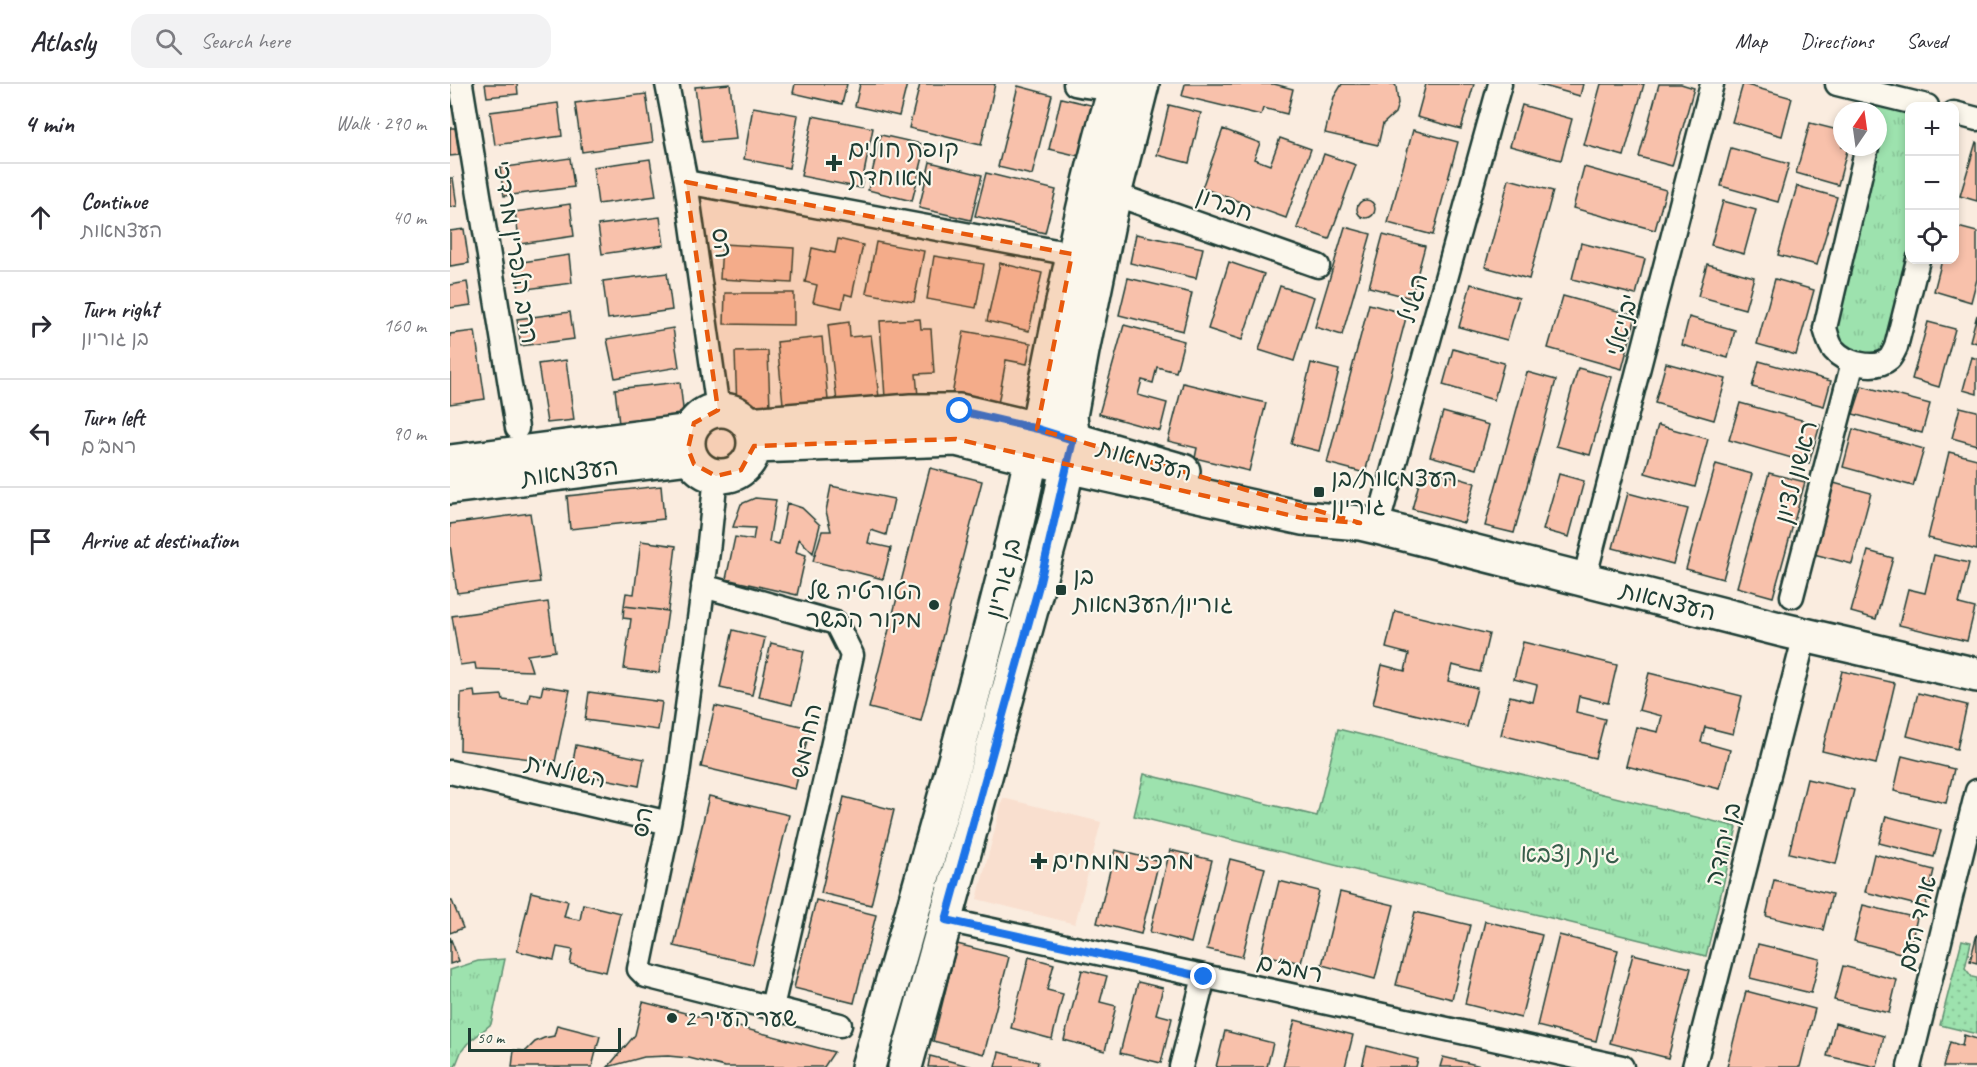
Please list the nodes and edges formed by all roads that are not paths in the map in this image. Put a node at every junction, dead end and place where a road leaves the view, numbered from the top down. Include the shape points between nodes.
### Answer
1 (461, 84) edge
2 (667, 84) edge
3 (1075, 84) edge
4 (1500, 84) edge
5 (1712, 84) edge
6 (1837, 84) edge
7 (1129, 85) edge
8 (1875, 102) edge
9 (1887, 104) edge
10 (1905, 105) edge
11 (1865, 156) edge
12 (686, 182) junction
13 (1114, 194) junction
14 (1072, 254) junction
15 (1917, 264) edge
16 (1318, 266) dead end
17 (1853, 362) junction
18 (718, 410) junction
19 (517, 428) dead end
20 (751, 435) junction
21 (1034, 443) junction
22 (1070, 453) junction
23 (698, 455) junction
24 (450, 462) edge
25 (450, 487) edge
26 (1369, 525) junction
27 (1584, 580) junction
28 (703, 586) junction
29 (1792, 596) dead end
30 (1805, 635) junction
31 (1977, 675) edge
32 (450, 772) edge
33 (1977, 791) edge
34 (669, 823) junction
35 (946, 920) junction
36 (1204, 977) junction
37 (772, 1007) junction
38 (840, 1025) dead end
39 (868, 1067) edge
40 (905, 1067) edge
41 (1181, 1067) edge
42 (1622, 1067) edge
43 (1694, 1067) edge
44 (1909, 1067) edge

1 - 19 street, הרב הלפרין מרדכי
2 - 12 street, הס
3 - 7 street
4 - 26 street, הגליל
5 - 27 street, יבניאלי
6 - 8 street
7 - 13 street, בן גוריון
7 - 14 street, בן גוריון via 1107,114
9 - 10 street
11 - 17 street via 1825,327 1834,350
12 - 14 street
12 - 18 street, הס
13 - 16 street, חברון
13 - 22 street, בן גוריון via 1070,416
14 - 21 street, בן גוריון
15 - 17 street via 1890,358 1872,364
17 - 29 street, ראשון לציון
18 - 20 street via 740,416
18 - 23 street via 694,423
20 - 21 street, העצמאות
20 - 23 street via 748,463 734,474
21 - 22 street, העצמאות
21 - 39 street, בן גוריון via 950,783
22 - 26 street, העצמאות via 1236,486
22 - 35 street, בן גוריון via 1040,582
23 - 24 street, העצמאות
23 - 25 street, העצמאות
23 - 28 street, הס via 708,552
26 - 27 street, העצמאות
27 - 30 street, העצמאות
28 - 34 street, הס
28 - 37 street, החרמש via 836,623 852,655
30 - 31 street, העצמאות
30 - 43 street, בן יהודה
32 - 34 street, השולמית
33 - 44 street, אחד העם
34 - 37 street, הס via 639,969 646,976
35 - 36 street, רמב"ם
35 - 40 street, בן גוריון
36 - 41 street
36 - 42 street, רמב"ם
37 - 38 street, הס

